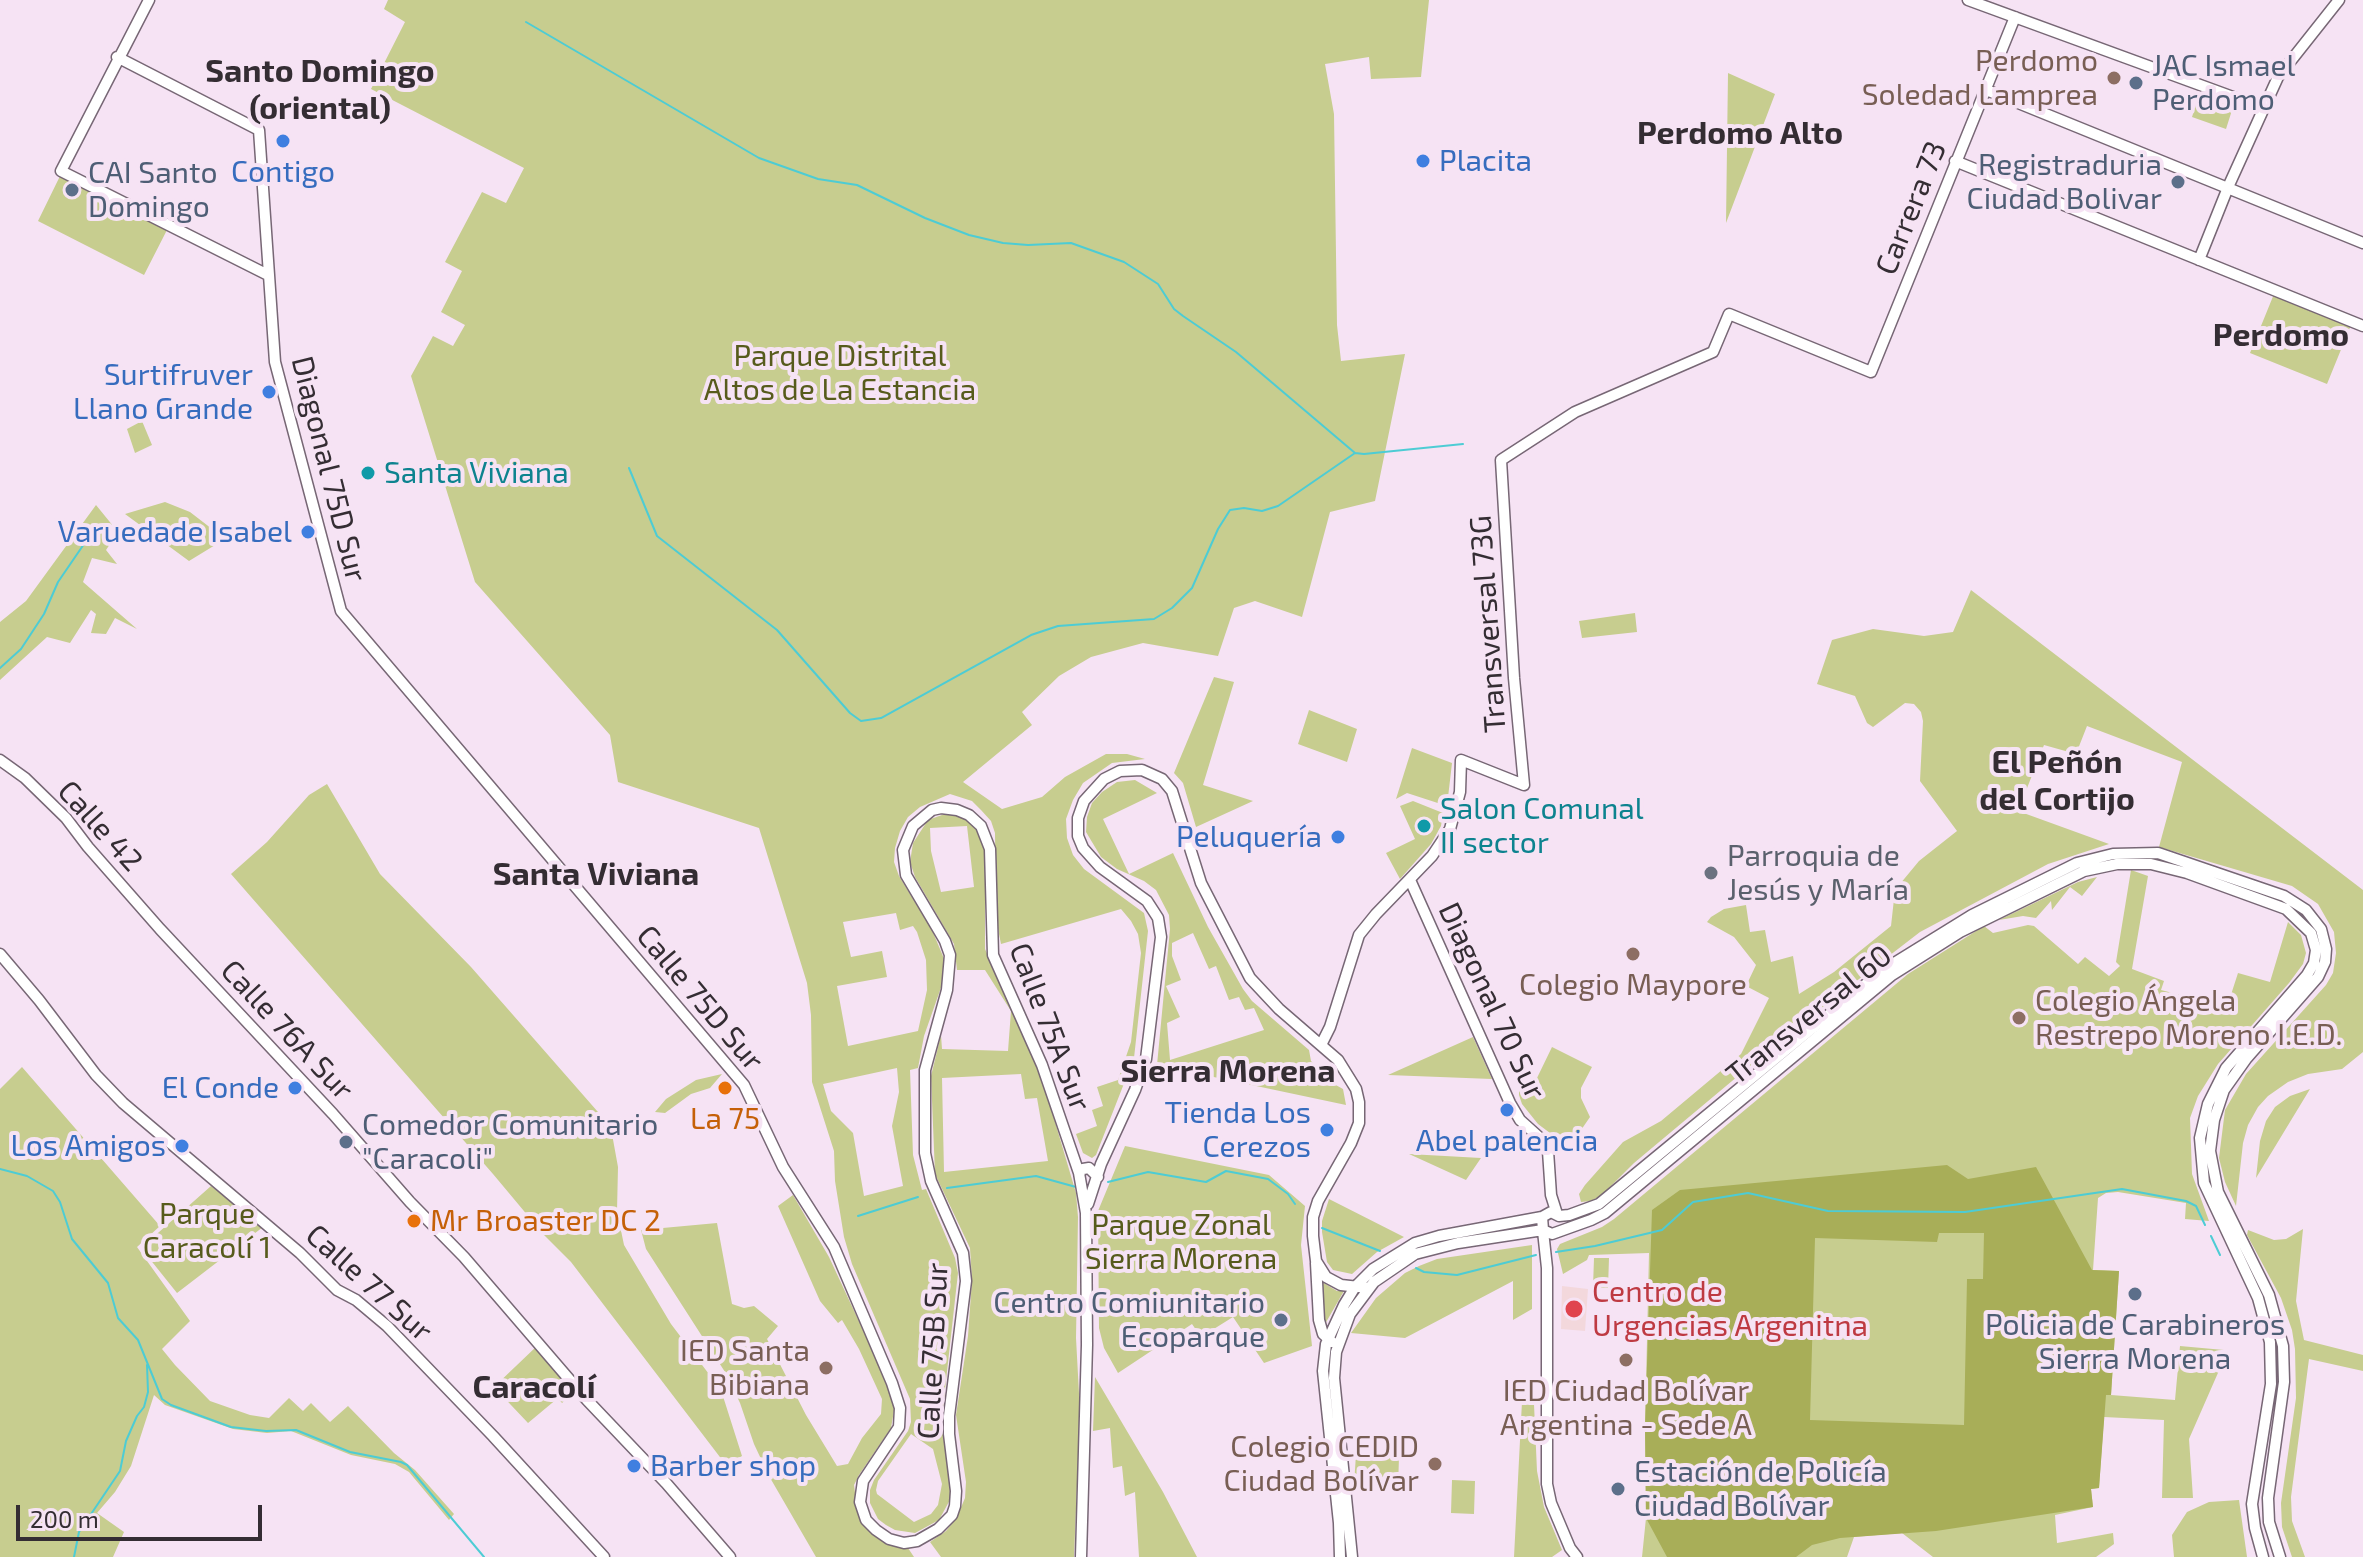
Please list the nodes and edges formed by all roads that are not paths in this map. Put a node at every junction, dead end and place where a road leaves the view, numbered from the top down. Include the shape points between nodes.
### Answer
1 (149, 0) edge
2 (1968, 0) edge
3 (2339, 0) edge
4 (2015, 17) junction
5 (117, 57) junction
6 (1984, 89) junction
7 (2263, 108) junction
8 (1955, 161) junction
9 (2228, 188) junction
10 (2363, 243) edge
11 (2199, 260) junction
12 (268, 275) junction
13 (2363, 326) edge
14 (1501, 460) joint
15 (345, 617) joint
16 (0, 760) edge
17 (981, 826) joint
18 (2104, 860) junction
19 (1410, 880) junction
20 (160, 929) joint
21 (2321, 950) junction
22 (0, 954) edge
23 (1321, 1045) junction
24 (1089, 1174) junction
25 (1549, 1182) junction
26 (1086, 1213) junction
27 (1558, 1215) junction
28 (1542, 1217) junction
29 (1550, 1231) junction
30 (1316, 1261) junction
31 (1355, 1287) junction
32 (1368, 1288) junction
33 (1332, 1342) junction
34 (860, 1502) joint
35 (604, 1557) edge
36 (730, 1557) edge
37 (1081, 1557) edge
38 (1340, 1557) edge
39 (1352, 1557) edge
40 (1577, 1557) edge
41 (2263, 1557) edge
42 (2280, 1557) edge

1 - 5 street
2 - 4 street
3 - 7 street via 2278,77
4 - 6 street, Carrera 73
4 - 7 street
5 - 12 street, Diagonal 75D Sur via 259,130
5 - 12 street via 61,171
6 - 8 street, Carrera 73
6 - 9 street
7 - 9 street
8 - 11 street
8 - 14 street, Carrera 73 via 1871,372 1729,314 1713,352 1575,412
9 - 10 street
9 - 11 street
11 - 13 street
12 - 15 street, Diagonal 75D Sur via 277,372
14 - 19 street, Transversal 73G via 1524,785 1461,760 1460,792 1450,829
15 - 34 street, Calle 75D Sur via 749,1095 783,1167 834,1247 900,1408 899,1427 863,1481
16 - 20 street, Calle 42 via 66,818
17 - 24 street, Calle 75A Sur via 990,849 993,955 1042,1065 1071,1150
17 - 34 street, Calle 75B Sur via 969,815 941,808 921,817 907,836 902,856 904,869 945,941 950,963 926,1062 924,1093 929,1175 965,1264 949,1416 955,1506 938,1529 904,1543 876,1530
18 - 21 street via 2175,870 2286,909
18 - 27 street, Transversal 60 via 2069,866 1890,964 1607,1199 1581,1212
18 - 29 street, Transversal 60 via 1905,965 1622,1200 1591,1220
19 - 23 street via 1359,935
19 - 25 street, Diagonal 70 Sur via 1510,1103 1547,1149
20 - 36 street, Calle 76A Sur via 464,1257
21 - 41 street via 2307,975 2226,1068 2208,1104 2200,1138 2204,1183 2258,1298 2270,1342 2271,1384 2252,1504
21 - 42 street via 2325,962 2318,977 2232,1077 2218,1104 2210,1140 2218,1192 2272,1303 2283,1346 2284,1382 2268,1498
22 - 35 street, Calle 77 Sur via 123,1103 337,1290 387,1326
23 - 24 street via 1265,995 1242,966 1201,883 1176,800 1162,779 1142,770 1120,771 1104,779 1084,801 1078,818 1080,842 1090,858 1154,909 1161,937 1146,1059 1105,1155
23 - 30 street via 1351,1078 1360,1115 1315,1212
24 - 26 street
24 - 26 street, Calle 75A Sur via 1078,1180
25 - 27 street, Diagonal 70 Sur
25 - 28 street, Diagonal 70 Sur
26 - 37 street
27 - 28 street, Transversal 60
27 - 29 street, Diagonal 70 Sur via 1562,1223
28 - 29 street, Diagonal 70 Sur
28 - 31 street via 1423,1239 1394,1254
29 - 32 street, Transversal 60 via 1492,1236 1423,1251
29 - 40 street via 1547,1484
30 - 31 street via 1333,1282
30 - 33 street via 1319,1320
31 - 32 street
31 - 33 street via 1337,1316
32 - 33 street
33 - 38 street via 1323,1371
33 - 39 street

